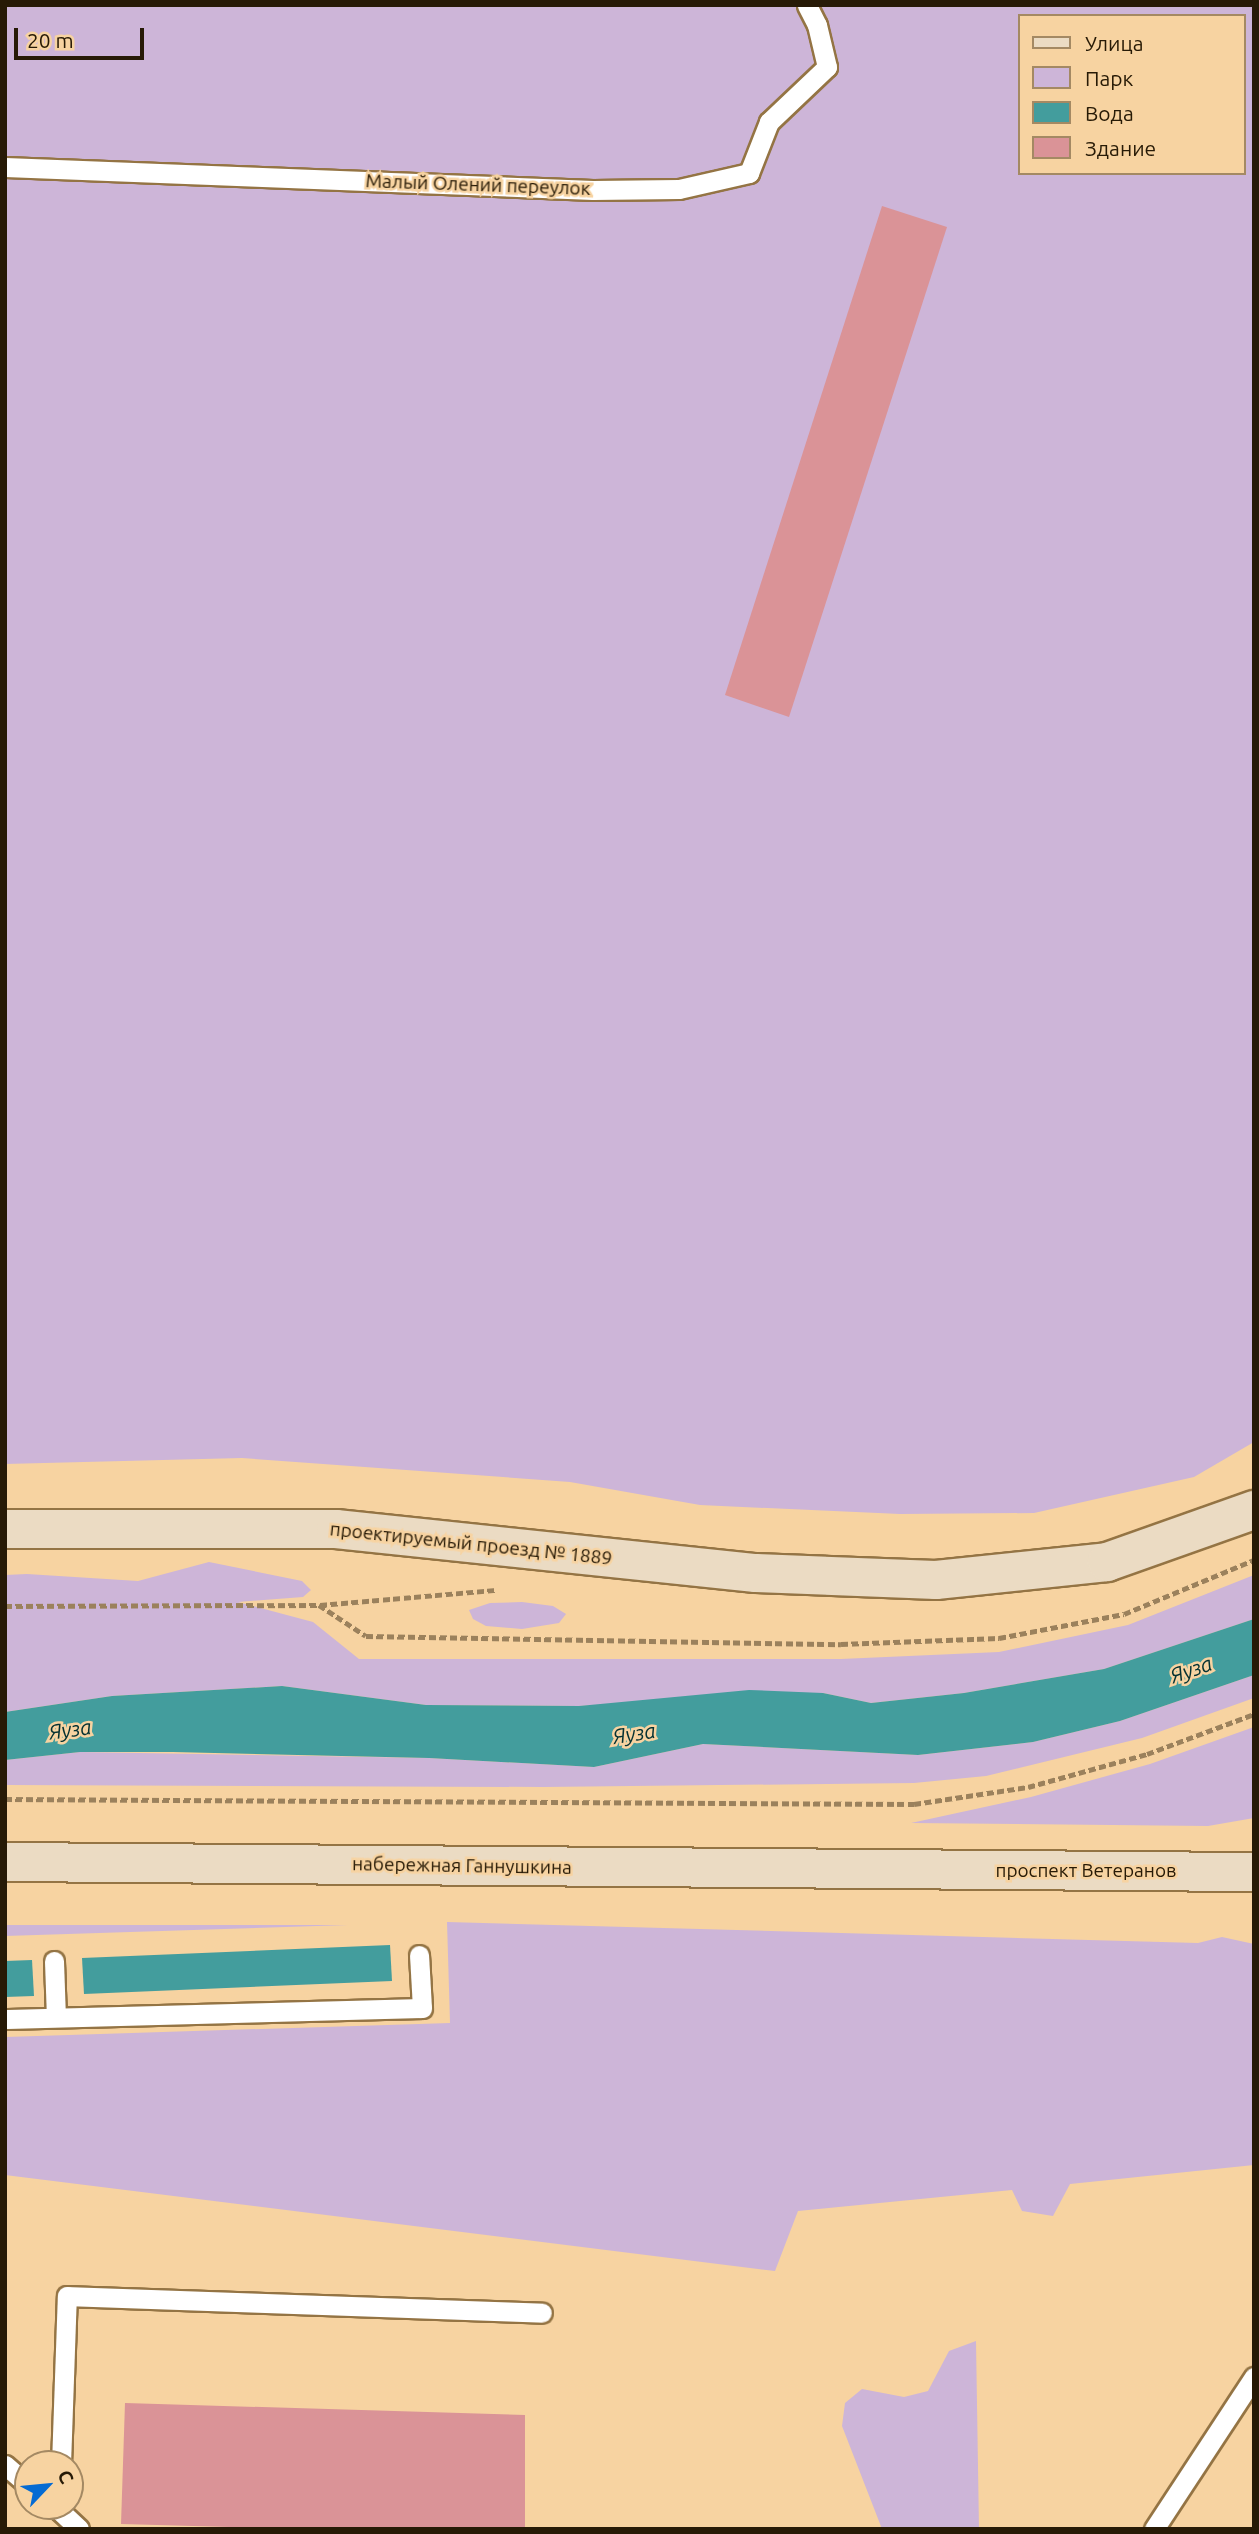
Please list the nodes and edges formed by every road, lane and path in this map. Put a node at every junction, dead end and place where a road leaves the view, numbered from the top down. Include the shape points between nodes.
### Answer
1 (807, 5) edge
2 (5, 167) edge
3 (1254, 1510) edge
4 (5, 1529) edge
5 (1254, 1560) edge
6 (5, 1605) edge
7 (1254, 1714) edge
8 (5, 1800) edge
9 (5, 1862) edge
10 (919, 1869) joint
11 (1254, 1872) edge
12 (419, 1955) dead end
13 (54, 1961) dead end
14 (56, 2017) junction
15 (5, 2019) edge
16 (542, 2313) dead end
17 (1254, 2377) edge
18 (62, 2450) edge
19 (1154, 2529) edge

1 - 2 lane, Малый Олений переулок via 827,67 769,122 749,173 679,189 593,190
3 - 4 main road, проектируемый проезд № 1889 via 1107,1563 936,1580 756,1573 336,1529
5 - 6 path via 1124,1614 999,1638 841,1644 366,1636 319,1605
7 - 8 path via 1147,1754 1028,1787 914,1804
9 - 10 main road, набережная Ганнушкина
10 - 11 main road, проспект Ветеранов
12 - 14 lane via 422,2008
13 - 14 lane
14 - 15 lane
16 - 18 lane via 67,2297
17 - 19 lane

